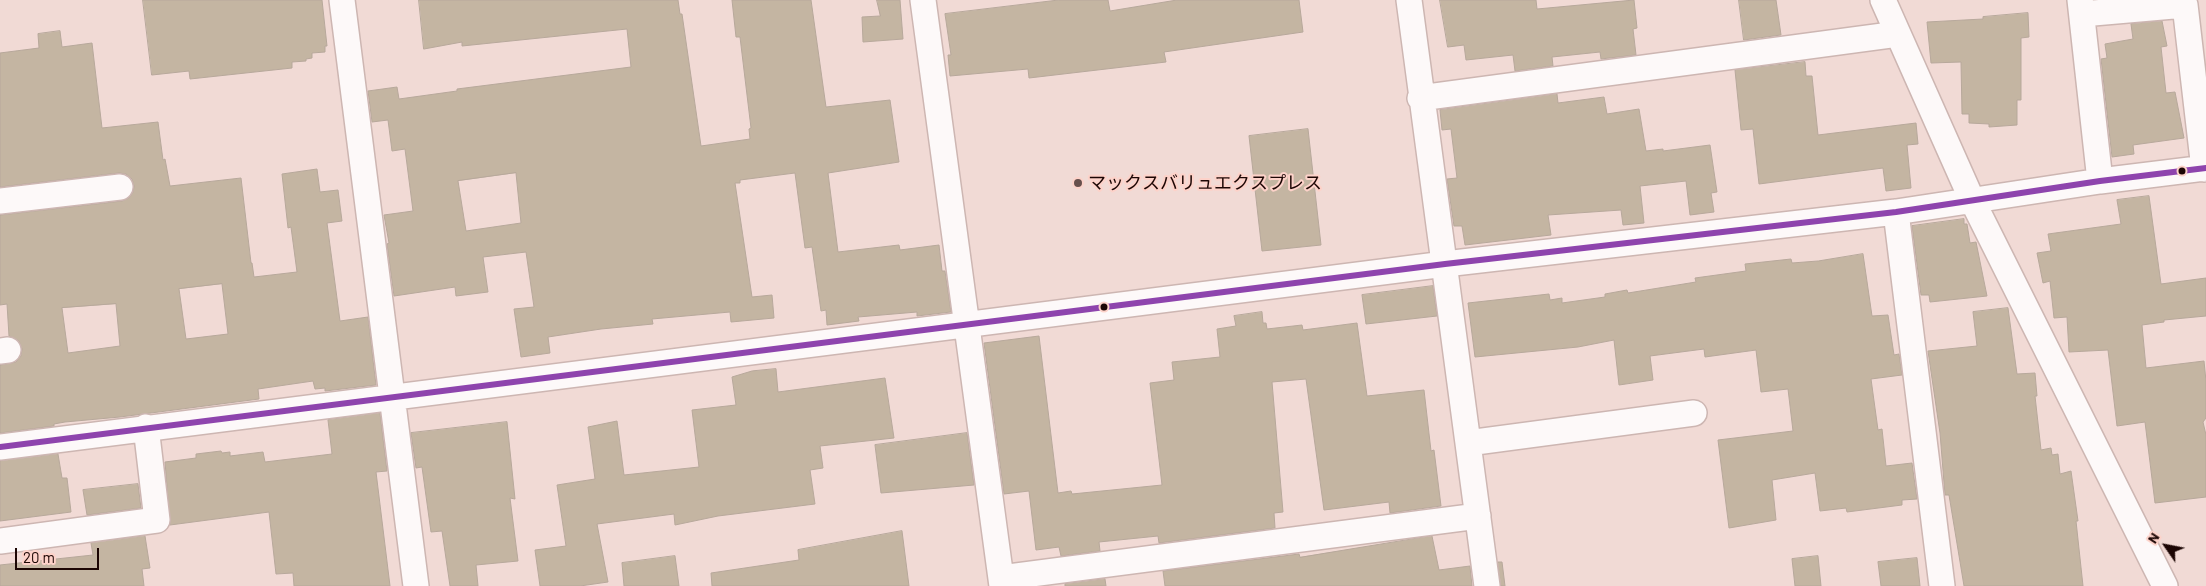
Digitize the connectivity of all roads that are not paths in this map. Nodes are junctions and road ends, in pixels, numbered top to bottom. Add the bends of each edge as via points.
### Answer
1 (342, 0) edge
2 (923, 0) edge
3 (1409, 0) edge
4 (1883, 0) edge
5 (2081, 7) edge
6 (1898, 34) junction
7 (1420, 98) junction
8 (2205, 168) edge
9 (2100, 182) junction
10 (120, 188) dead end
11 (1972, 200) junction
12 (0, 201) edge
13 (1896, 212) junction
14 (1446, 264) junction
15 (965, 324) junction
16 (392, 396) junction
17 (1694, 413) dead end
18 (146, 428) junction
19 (1468, 443) junction
20 (0, 448) edge
21 (1478, 516) junction
22 (0, 541) edge
23 (1001, 582) edge
24 (416, 586) edge
25 (1487, 586) edge
26 (1942, 586) edge
27 (2165, 586) edge

1 - 16 street
2 - 15 street
3 - 7 street
4 - 6 street
5 - 8 street via 2185,5
5 - 9 street
6 - 7 street
6 - 11 street
7 - 14 street
8 - 9 street
9 - 11 street
10 - 12 street
11 - 13 street
11 - 27 street
13 - 14 street
13 - 26 street
14 - 15 street
14 - 19 street
15 - 16 street
15 - 23 street
16 - 18 street
16 - 24 street
17 - 19 street
18 - 20 street
18 - 22 street via 157,520
19 - 21 street
21 - 23 street
21 - 25 street

